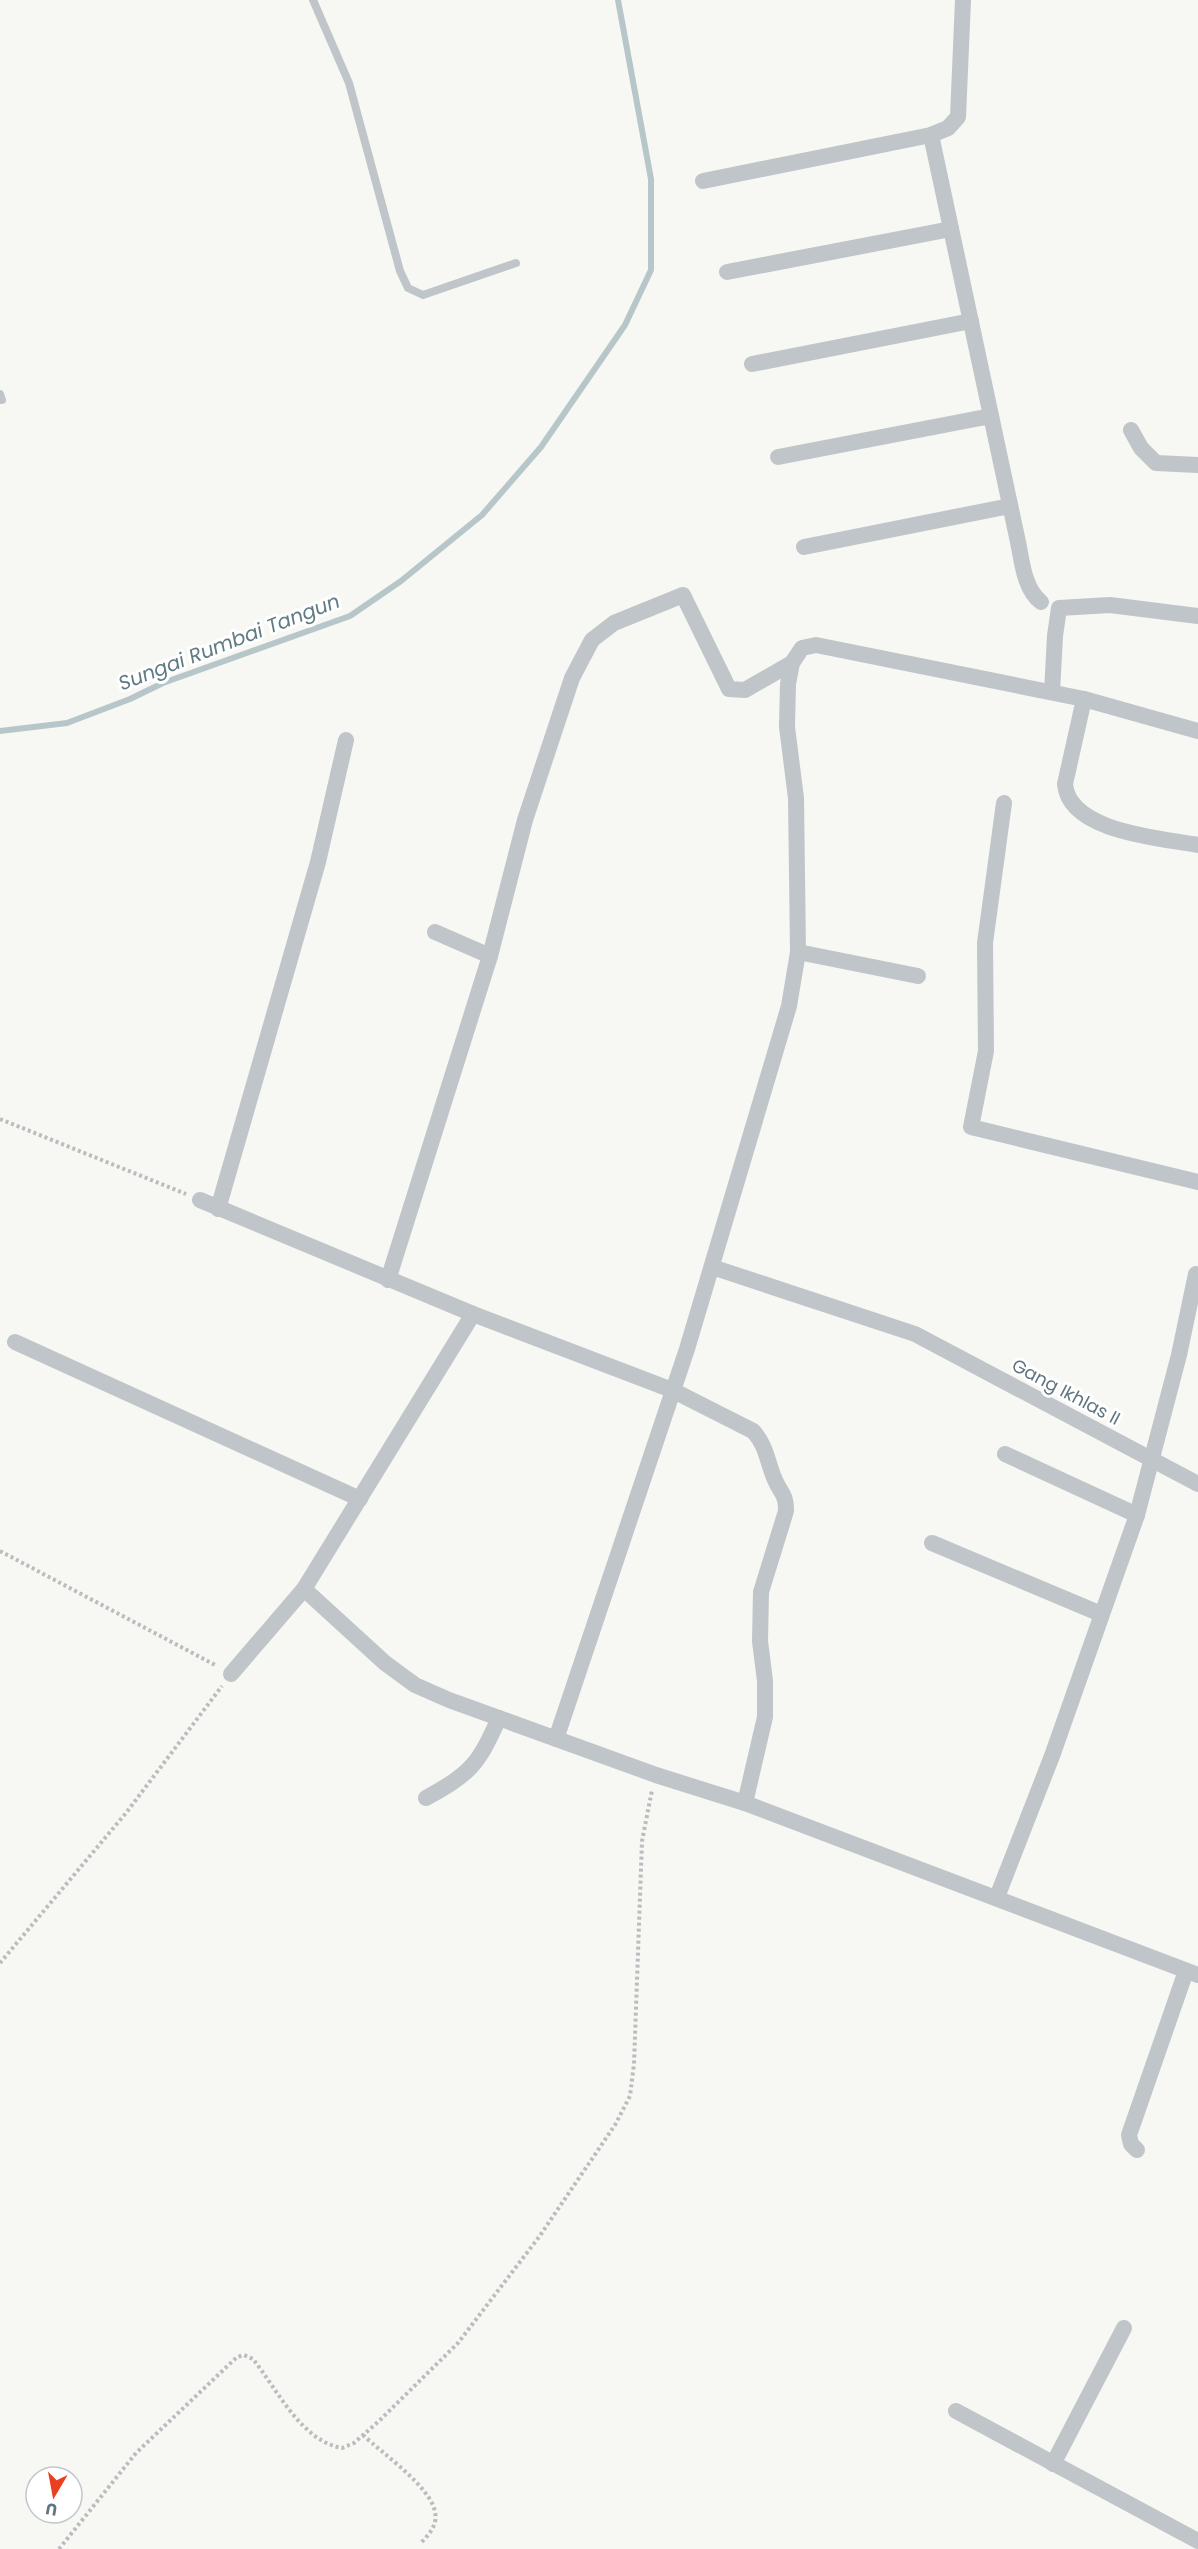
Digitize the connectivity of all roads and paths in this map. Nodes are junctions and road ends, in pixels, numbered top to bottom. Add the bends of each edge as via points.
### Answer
1 (314, 0) edge
2 (963, 0) edge
3 (931, 135) junction
4 (703, 181) dead end
5 (951, 229) junction
6 (516, 263) dead end
7 (727, 272) dead end
8 (971, 321) junction
9 (752, 364) dead end
10 (991, 416) junction
11 (1131, 430) dead end
12 (778, 457) dead end
13 (1198, 465) edge
14 (1010, 506) junction
15 (804, 547) dead end
16 (1041, 602) dead end
17 (1198, 616) edge
18 (792, 663) junction
19 (1052, 692) junction
20 (1084, 699) junction
21 (1198, 731) edge
22 (346, 740) dead end
23 (1004, 803) dead end
24 (1198, 845) edge
25 (435, 932) dead end
26 (798, 952) junction
27 (490, 956) junction
28 (918, 976) dead end
29 (0, 1119) edge
30 (1198, 1182) edge
31 (200, 1200) joint
32 (218, 1209) junction
33 (712, 1267) junction
34 (1196, 1274) dead end
35 (388, 1280) junction
36 (473, 1314) junction
37 (15, 1341) dead end
38 (672, 1390) junction
39 (1005, 1454) dead end
40 (1151, 1459) junction
41 (1198, 1484) edge
42 (360, 1499) junction
43 (1137, 1515) junction
44 (932, 1543) dead end
45 (0, 1551) edge
46 (304, 1589) junction
47 (1101, 1614) junction
48 (231, 1674) junction
49 (499, 1718) junction
50 (556, 1739) junction
51 (656, 1775) junction
52 (426, 1798) dead end
53 (745, 1803) junction
54 (997, 1897) junction
55 (0, 1963) edge
56 (1192, 1973) edge
57 (1137, 2150) dead end
58 (1124, 2328) dead end
59 (956, 2411) dead end
60 (363, 2435) junction
61 (1053, 2464) junction
62 (1198, 2541) edge
63 (420, 2544) dead end
64 (59, 2549) edge

1 - 6 lane via 349,83 408,288 423,295
2 - 3 street via 958,117 948,128
3 - 4 street
3 - 5 street
5 - 7 street
5 - 8 street
8 - 9 street
8 - 10 street
10 - 12 street
10 - 14 street
11 - 13 street via 1156,463
14 - 15 street
14 - 16 street via 1028,584
17 - 19 street via 1110,605 1059,608
18 - 19 street via 802,648 816,645
18 - 26 street via 787,727 796,798
18 - 27 street via 745,690 729,689 684,595 614,623 592,640 572,678 525,820
19 - 20 street
20 - 21 street
20 - 24 street via 1065,784 1066,794 1078,812 1110,827
22 - 32 street via 315,872
23 - 30 street via 985,943 986,1051 971,1127
25 - 27 street
26 - 28 street
26 - 33 street via 789,1006
27 - 35 street
29 - 31 path
31 - 32 street
32 - 35 street
33 - 38 street
33 - 40 street, Gang Ikhlas II via 915,1335
34 - 40 street
35 - 36 street
36 - 38 street
36 - 42 street
37 - 42 street
38 - 50 street
38 - 53 street via 753,1431 766,1449 786,1500 761,1592 765,1716
39 - 43 street
40 - 41 street, Gang Ikhlas II
40 - 43 street
42 - 46 street
43 - 47 street
44 - 47 street
45 - 48 path
46 - 48 street
46 - 49 street via 385,1663 415,1684
47 - 54 street
48 - 55 path via 126,1813
49 - 50 street
49 - 52 street via 484,1751 462,1778
50 - 51 street
51 - 53 street
51 - 60 path via 642,1841 630,2096 615,2125 539,2237 458,2343
53 - 54 street
54 - 56 street
56 - 57 street via 1129,2135
58 - 61 street
59 - 61 street
60 - 63 path via 429,2497 436,2512 435,2525
60 - 64 path via 342,2448 320,2441 301,2423 253,2359 237,2357 136,2452
61 - 62 street

